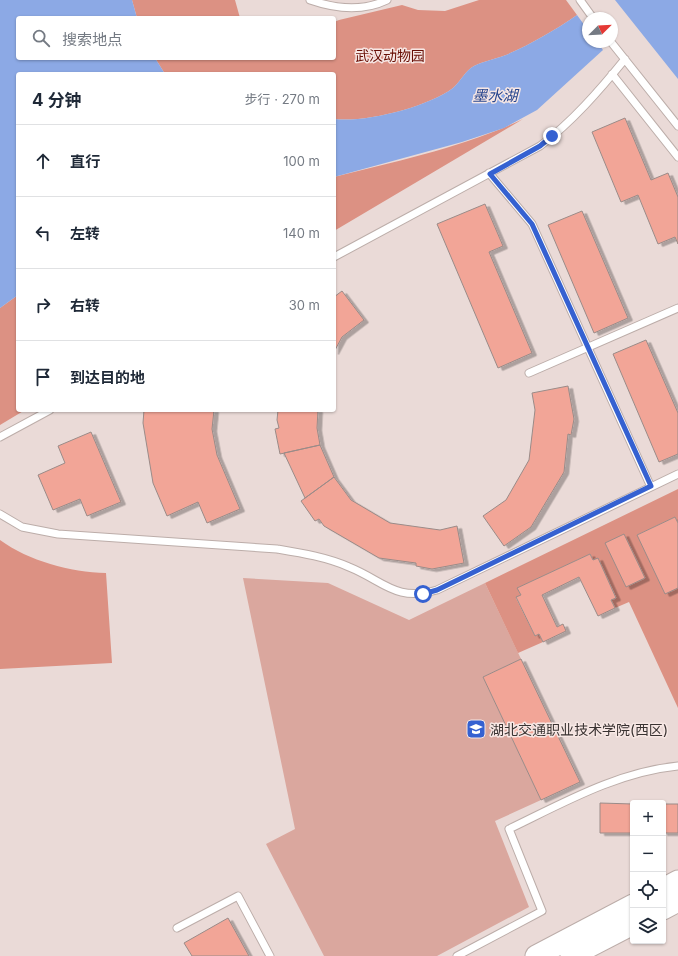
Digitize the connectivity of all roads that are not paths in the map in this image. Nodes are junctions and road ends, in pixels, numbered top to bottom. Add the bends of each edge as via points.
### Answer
1 (310, 0) edge
2 (387, 0) edge
3 (580, 0) edge
4 (589, 12) edge
5 (616, 48) edge
6 (624, 59) junction
7 (612, 74) junction
8 (678, 126) edge
9 (678, 157) edge
10 (490, 174) junction
11 (336, 256) edge
12 (678, 308) edge
13 (588, 347) junction
14 (529, 373) dead end
15 (46, 412) edge
16 (0, 437) edge
17 (678, 474) edge
18 (651, 486) junction
19 (0, 514) edge
20 (678, 766) edge
21 (678, 881) edge
22 (666, 887) edge
23 (678, 901) edge
24 (630, 906) edge
25 (665, 908) edge
26 (630, 926) edge
27 (177, 928) dead end
28 (270, 956) edge
29 (457, 956) edge
30 (536, 956) edge
31 (571, 956) edge

1 - 2 lane via 345,8 370,7
3 - 4 lane
5 - 6 lane
6 - 7 lane
6 - 8 lane
7 - 9 lane
7 - 10 lane via 582,108 540,146
10 - 11 lane
10 - 13 lane via 532,224
12 - 13 lane
13 - 14 lane
13 - 18 lane
15 - 16 lane
17 - 18 lane
18 - 19 lane via 437,590 410,595 384,586 349,567 309,554 277,549 58,534 22,527
20 - 29 lane via 604,783 509,829 542,911
21 - 22 main road
23 - 25 main road
24 - 30 main road
26 - 31 main road
27 - 28 lane via 238,896

